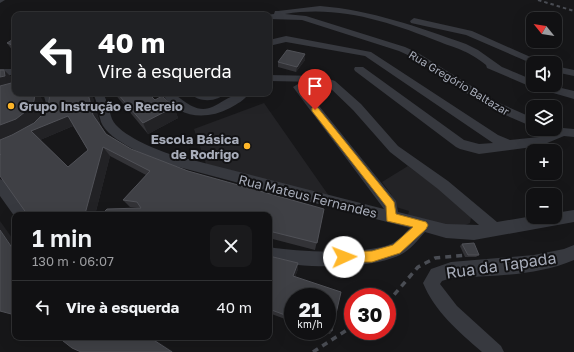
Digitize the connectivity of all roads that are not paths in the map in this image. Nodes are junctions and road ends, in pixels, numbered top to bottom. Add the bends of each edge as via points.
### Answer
1 (272, 15) edge
2 (272, 16) edge
3 (397, 21) junction
4 (272, 42) edge
5 (526, 57) edge
6 (444, 66) dead end
7 (359, 69) dead end
8 (562, 70) edge
9 (0, 72) edge
10 (12, 72) edge
11 (574, 73) edge
12 (272, 78) edge
13 (526, 81) edge
14 (298, 87) dead end
15 (562, 92) edge
16 (574, 95) edge
17 (49, 96) edge
18 (100, 96) edge
19 (170, 96) edge
20 (241, 96) edge
21 (526, 113) edge
22 (526, 120) edge
23 (41, 124) edge
24 (563, 132) edge
25 (509, 145) junction
26 (0, 185) edge
27 (20, 212) edge
28 (574, 216) edge
29 (391, 218) junction
30 (423, 225) junction
31 (495, 230) junction
32 (574, 252) edge
33 (272, 254) edge
34 (495, 352) edge

1 - 3 street via 291,8 313,6 344,8
2 - 22 street, Rua Gregório Baltazar via 303,18 402,49 421,58 493,105
3 - 5 street via 413,21 469,33
3 - 13 street via 445,41 457,51
4 - 25 street via 286,38 368,54 494,138
6 - 21 street
7 - 25 street via 460,144 479,149
8 - 11 street
9 - 10 street
12 - 31 street via 320,80 331,83 367,118 394,150 443,184
14 - 29 street via 391,205
15 - 16 street
17 - 23 street via 52,108
18 - 29 street, Rua Mateus Fernandes via 107,122 120,136 145,150 171,160
19 - 20 street via 184,109 198,113 218,109
24 - 25 street via 540,141
26 - 27 street
28 - 31 street, Rua Mateus Fernandes
29 - 30 street, Rua Mateus Fernandes
30 - 31 street, Rua Mateus Fernandes via 446,231
30 - 33 street via 396,249 372,256 317,258
32 - 34 street, Rua da Tapada via 542,261 451,270 437,275 431,283 436,293 458,318

